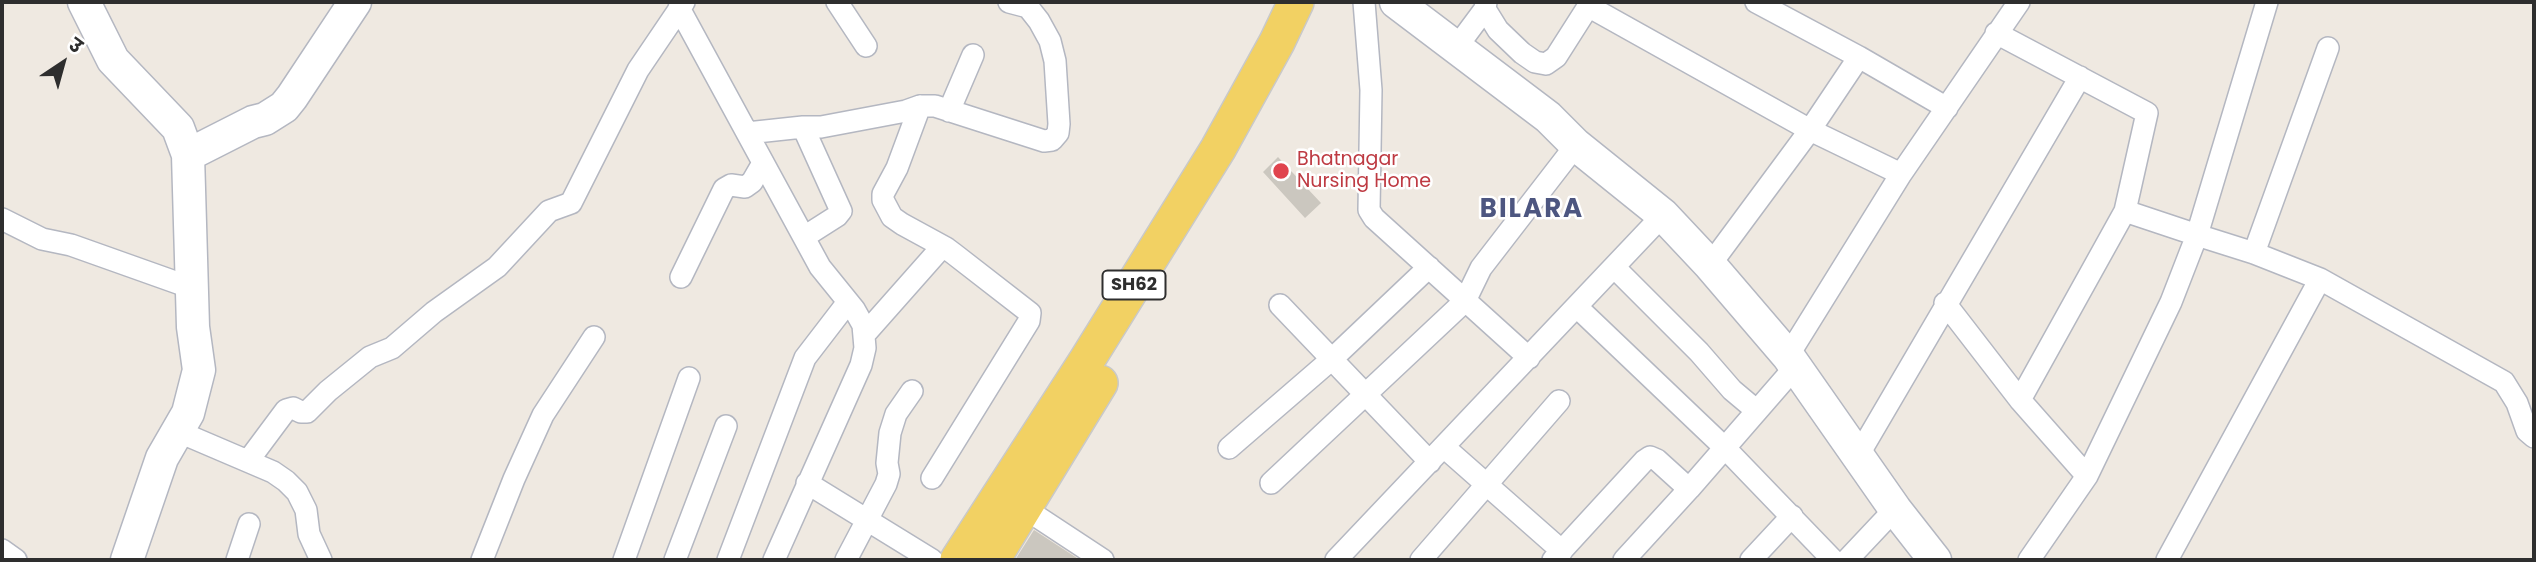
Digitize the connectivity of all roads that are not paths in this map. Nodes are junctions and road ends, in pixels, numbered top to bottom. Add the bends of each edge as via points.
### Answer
1 (84, 2) edge
2 (355, 2) edge
3 (837, 2) edge
4 (1009, 2) edge
5 (1296, 2) edge
6 (1322, 2) edge
7 (1364, 2) edge
8 (1395, 2) edge
9 (1756, 2) edge
10 (2019, 2) edge
11 (2267, 2) edge
12 (1589, 4) edge
13 (681, 5) edge
14 (1486, 5) edge
15 (1996, 33) junction
16 (866, 46) dead end
17 (1457, 48) junction
18 (2328, 48) dead end
19 (973, 55) dead end
20 (1859, 57) junction
21 (2080, 77) junction
22 (920, 106) junction
23 (1947, 108) junction
24 (949, 111) junction
25 (803, 127) junction
26 (1810, 130) junction
27 (747, 133) junction
28 (1576, 145) junction
29 (188, 155) junction
30 (763, 163) junction
31 (1901, 174) junction
32 (2125, 211) junction
33 (1663, 215) junction
34 (2, 219) edge
35 (2197, 235) junction
36 (804, 237) junction
37 (946, 248) junction
38 (2254, 253) junction
39 (1710, 265) junction
40 (1429, 267) junction
41 (1614, 267) junction
42 (681, 277) dead end
43 (2320, 279) junction
44 (192, 288) junction
45 (1465, 301) junction
46 (848, 302) junction
47 (1945, 303) junction
48 (1280, 305) dead end
49 (1577, 307) junction
50 (864, 335) junction
51 (594, 337) dead end
52 (1529, 358) junction
53 (1332, 359) junction
54 (1792, 361) junction
55 (688, 378) dead end
56 (912, 391) dead end
57 (1366, 394) junction
58 (2020, 400) junction
59 (1559, 401) dead end
60 (1757, 411) junction
61 (726, 426) dead end
62 (177, 431) junction
63 (2534, 437) edge
64 (1229, 448) dead end
65 (1725, 448) junction
66 (1437, 454) junction
67 (1859, 454) junction
68 (248, 461) junction
69 (2087, 476) junction
70 (932, 478) dead end
71 (807, 483) junction
72 (1271, 483) dead end
73 (1486, 485) junction
74 (1689, 489) junction
75 (1024, 509) junction
76 (1895, 509) junction
77 (1792, 516) junction
78 (867, 520) junction
79 (249, 524) dead end
80 (2, 550) edge
81 (1558, 555) edge
82 (16, 560) edge
83 (127, 560) edge
84 (237, 560) edge
85 (321, 560) edge
86 (482, 560) edge
87 (624, 560) edge
88 (675, 560) edge
89 (728, 560) edge
90 (774, 560) edge
91 (846, 560) edge
92 (932, 560) edge
93 (958, 560) edge
94 (992, 560) edge
95 (1103, 560) edge
96 (1336, 560) edge
97 (1421, 560) edge
98 (1624, 560) edge
99 (1751, 560) edge
100 (1833, 560) edge
101 (1847, 560) edge
102 (1935, 560) edge
103 (2029, 560) edge
104 (2166, 560) edge

1 - 29 street via 114,60 178,128
2 - 29 street via 284,107
3 - 16 street
4 - 24 street via 1028,7 1050,41 1058,134 1044,141
5 - 93 main road, SH62 via 1218,149
6 - 75 main road via 1278,89
7 - 40 street via 1371,90 1369,210
8 - 17 street
9 - 20 street
10 - 15 street
11 - 35 street
12 - 14 street via 1556,58 1546,64 1535,62 1498,30
12 - 26 street
13 - 27 street
13 - 68 street via 638,70 571,203 549,211 497,267 433,312 393,348 370,357 307,412 286,410
14 - 17 street
15 - 21 street
15 - 23 street
17 - 28 street via 1548,117
18 - 38 street
19 - 24 street
20 - 23 street
20 - 26 street
21 - 32 street via 2147,113
21 - 47 street
22 - 24 street
22 - 25 street
22 - 37 street via 883,200 902,224
23 - 31 street
25 - 27 street
25 - 36 street via 841,211
26 - 31 street
26 - 39 street
27 - 30 street
28 - 33 street
28 - 45 street via 1482,268
29 - 44 street
30 - 36 street
30 - 42 street via 746,187 724,189
31 - 54 street
32 - 35 street
32 - 58 street
33 - 39 street
33 - 41 street
34 - 44 street via 42,239
35 - 38 street
35 - 69 street via 2171,302
36 - 46 street via 820,267
37 - 50 street via 936,252
37 - 70 street via 1030,313
38 - 43 street
39 - 54 street
40 - 45 street
40 - 53 street
41 - 49 street
41 - 60 street
43 - 63 street via 2504,382
43 - 104 street
44 - 62 street via 199,370 188,413
45 - 52 street
45 - 57 street
46 - 50 street
46 - 89 street via 804,358
47 - 58 street
47 - 67 street
48 - 53 street
49 - 52 street
49 - 65 street
50 - 71 street via 861,365
51 - 86 street via 543,415
52 - 66 street
53 - 57 street
53 - 64 street
54 - 60 street
54 - 67 street
55 - 87 street
56 - 78 street via 896,414 890,433 889,474
57 - 66 street
57 - 72 street
58 - 69 street
59 - 73 street
60 - 65 street
61 - 88 street
62 - 68 street
62 - 83 street via 162,458
65 - 74 street
65 - 77 street
66 - 73 street
66 - 96 street
67 - 76 street
68 - 85 street via 273,472 297,492
69 - 103 street
71 - 78 street
71 - 90 street
73 - 81 street
73 - 97 street
74 - 81 street via 1650,457
74 - 98 street
75 - 94 main road
75 - 95 street
76 - 101 street
76 - 102 street
77 - 99 street
77 - 100 street
78 - 91 street
78 - 92 street
79 - 84 street
80 - 82 street

